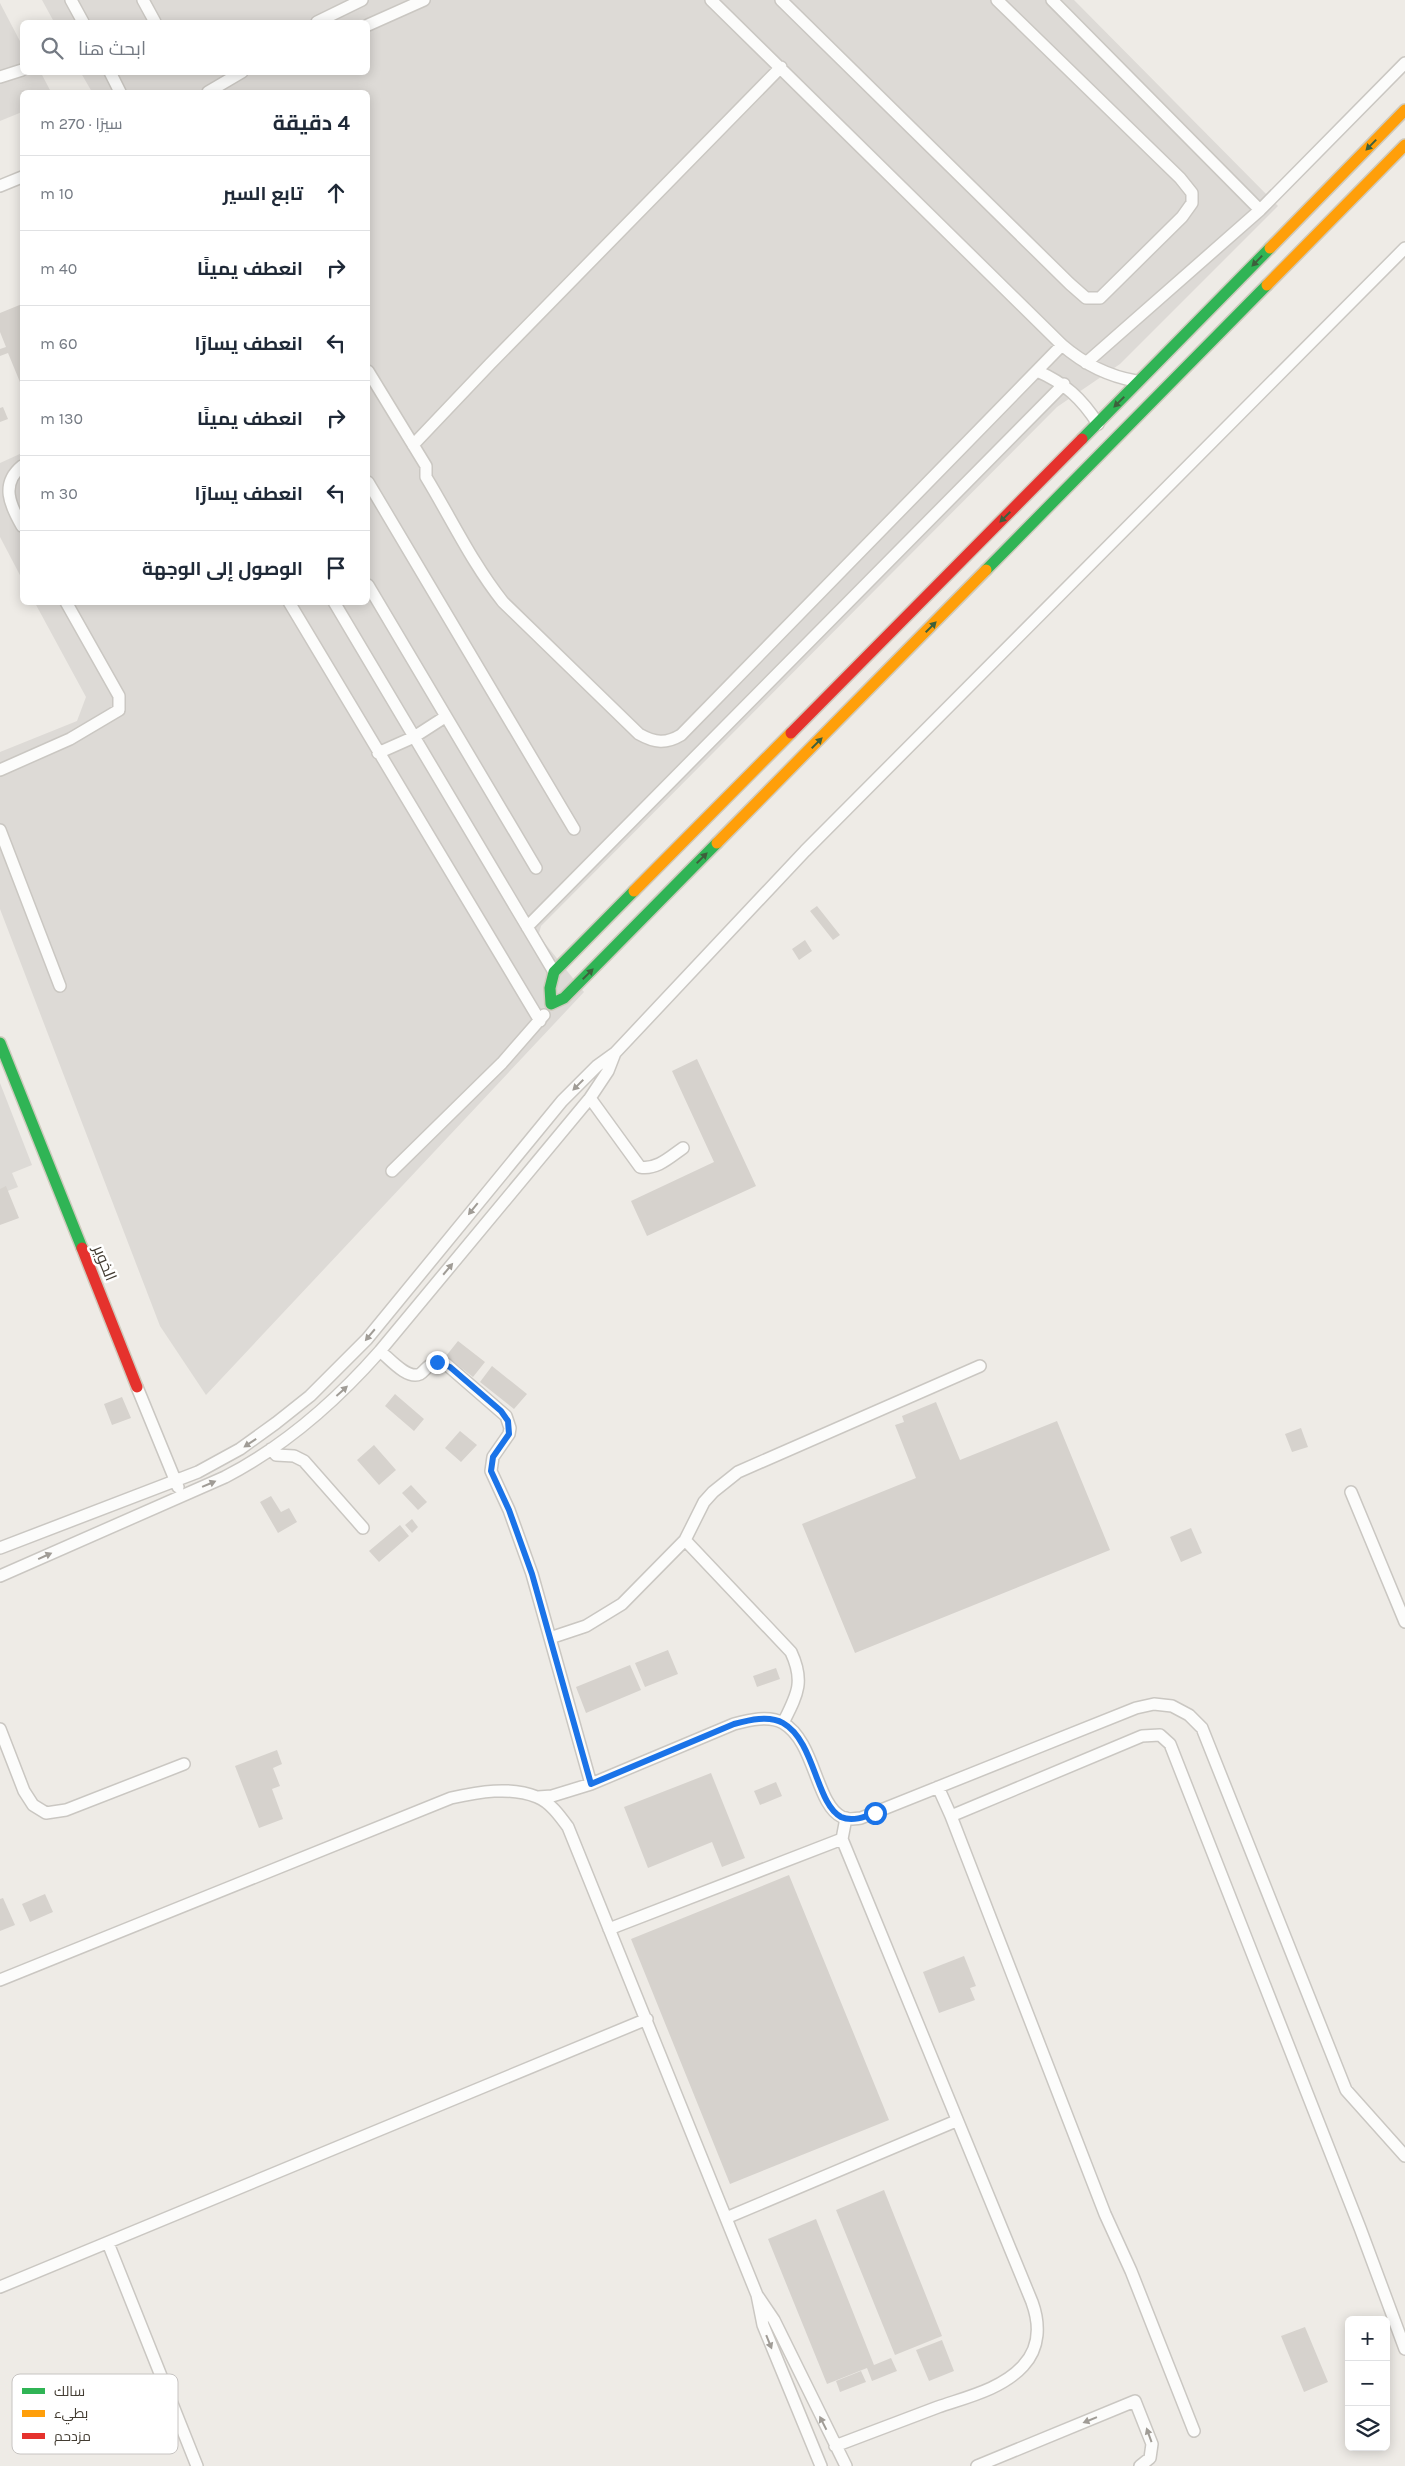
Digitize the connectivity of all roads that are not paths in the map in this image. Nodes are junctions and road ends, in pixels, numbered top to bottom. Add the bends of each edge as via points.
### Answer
1 (71, 0) edge
2 (143, 0) edge
3 (362, 0) edge
4 (424, 0) edge
5 (711, 0) edge
6 (781, 0) edge
7 (997, 0) edge
8 (1052, 0) edge
9 (82, 20) edge
10 (154, 20) edge
11 (322, 20) edge
12 (370, 24) edge
13 (1405, 63) edge
14 (781, 67) junction
15 (20, 71) edge
16 (112, 75) edge
17 (237, 75) edge
18 (0, 77) edge
19 (119, 90) edge
20 (211, 90) edge
21 (1405, 110) edge
22 (1405, 145) edge
23 (20, 178) edge
24 (0, 186) edge
25 (1260, 210) junction
26 (1405, 248) edge
27 (1062, 345) junction
28 (1086, 363) junction
29 (1038, 371) junction
30 (370, 374) edge
31 (1139, 381) junction
32 (1064, 384) junction
33 (1098, 424) junction
34 (413, 445) junction
35 (20, 468) edge
36 (370, 485) edge
37 (20, 522) edge
38 (370, 588) edge
39 (68, 605) edge
40 (291, 605) edge
41 (336, 605) edge
42 (446, 717) junction
43 (414, 736) junction
44 (378, 753) junction
45 (0, 770) edge
46 (574, 829) dead end
47 (0, 830) edge
48 (536, 868) dead end
49 (527, 927) junction
50 (554, 972) junction
51 (60, 986) dead end
52 (551, 1004) junction
53 (540, 1021) junction
54 (0, 1043) edge
55 (615, 1053) junction
56 (590, 1098) junction
57 (683, 1148) dead end
58 (392, 1171) dead end
59 (380, 1351) junction
60 (980, 1366) dead end
61 (137, 1387) joint
62 (271, 1449) junction
63 (176, 1481) junction
64 (1351, 1492) dead end
65 (182, 1495) junction
66 (363, 1528) dead end
67 (685, 1540) junction
68 (0, 1548) edge
69 (0, 1576) edge
70 (1405, 1622) edge
71 (550, 1638) junction
72 (783, 1723) junction
73 (0, 1729) edge
74 (184, 1764) dead end
75 (591, 1784) junction
76 (938, 1787) junction
77 (538, 1797) junction
78 (951, 1816) junction
79 (846, 1818) junction
80 (842, 1839) junction
81 (609, 1928) junction
82 (0, 1980) edge
83 (647, 2019) junction
84 (956, 2121) junction
85 (1405, 2156) edge
86 (726, 2218) junction
87 (108, 2243) junction
88 (0, 2287) edge
89 (757, 2295) junction
90 (1401, 2326) edge
91 (1405, 2349) edge
92 (160, 2374) edge
93 (178, 2418) edge
94 (1194, 2431) dead end
95 (835, 2446) junction
96 (197, 2466) edge
97 (821, 2466) edge
98 (846, 2466) edge
99 (977, 2466) edge
100 (1140, 2466) edge

1 - 9 lane
2 - 10 lane
3 - 11 lane
4 - 12 lane
5 - 14 lane
6 - 7 lane via 1070,284 1086,298 1100,298 1182,217 1192,203 1192,193
8 - 25 lane
13 - 25 lane
14 - 27 lane
14 - 34 lane
15 - 18 lane
16 - 19 lane
17 - 20 lane
21 -> 31 street
52 -> 22 street via 571,991
23 - 24 lane
25 - 28 lane
26 - 55 lane via 805,851
27 - 28 lane
27 - 29 lane
28 - 31 lane via 1120,378
29 - 32 lane
29 - 34 lane via 681,734 661,743 639,734 503,602 474,563 426,477 426,466
30 - 34 lane
31 -> 33 street
32 - 33 lane
32 - 49 lane
33 -> 50 street
35 - 37 lane via 8,484 8,498
36 - 46 lane
38 - 42 lane
39 - 45 lane via 118,696 118,710 70,739
40 - 44 lane
41 - 43 lane
42 - 43 lane
42 - 48 lane
43 - 44 lane
43 - 49 lane
44 - 53 lane
47 - 51 lane
49 - 50 lane
50 - 52 street
52 - 53 lane
53 - 58 lane
54 - 61 street, الخوير
55 - 56 lane
55 -> 63 lane via 562,1101 367,1339 337,1370 260,1436 219,1462
56 - 57 lane via 640,1167 657,1165
59 -> 56 lane
62 -> 59 lane via 330,1403
59 - 71 lane via 413,1375 432,1364 446,1364 506,1416 509,1434 493,1457 491,1471 521,1541
60 - 67 lane via 738,1472 724,1481 704,1502
61 - 63 lane, الخوير
65 -> 62 lane via 240,1469
62 - 66 lane via 276,1455 294,1456 304,1461
63 - 65 lane, الخوير
63 - 68 lane
64 - 70 lane
69 -> 65 lane
67 - 71 lane via 622,1604 586,1626
67 - 72 lane via 791,1652 798,1671 798,1694
71 - 75 lane
72 - 75 lane via 759,1719 734,1724
72 - 79 lane via 806,1749 831,1808
73 - 74 lane via 24,1791 33,1804 46,1813 66,1810
75 - 77 lane
76 - 78 lane
76 - 79 lane via 868,1816
76 - 85 lane via 1136,1708 1154,1704 1172,1706 1189,1714 1202,1728 1210,1744 1236,1818 1346,2090
77 - 81 lane via 558,1813 568,1827
77 - 82 lane via 489,1791 451,1798
78 - 90 lane via 1142,1736 1160,1736 1170,1744
78 - 94 lane via 1105,2214
79 - 80 lane
80 - 81 lane
80 - 84 lane
81 - 83 lane
83 - 86 lane
83 - 87 lane
84 - 86 lane
84 - 95 lane via 1036,2315 1038,2327 1033,2351 1025,2365 1012,2376 985,2390
86 - 89 lane
87 - 88 lane
87 - 92 lane
95 -> 89 lane via 774,2320
89 -> 97 lane via 766,2335
90 - 91 lane
93 - 96 lane
95 - 98 lane
100 -> 99 lane via 1150,2458 1152,2444 1135,2401

